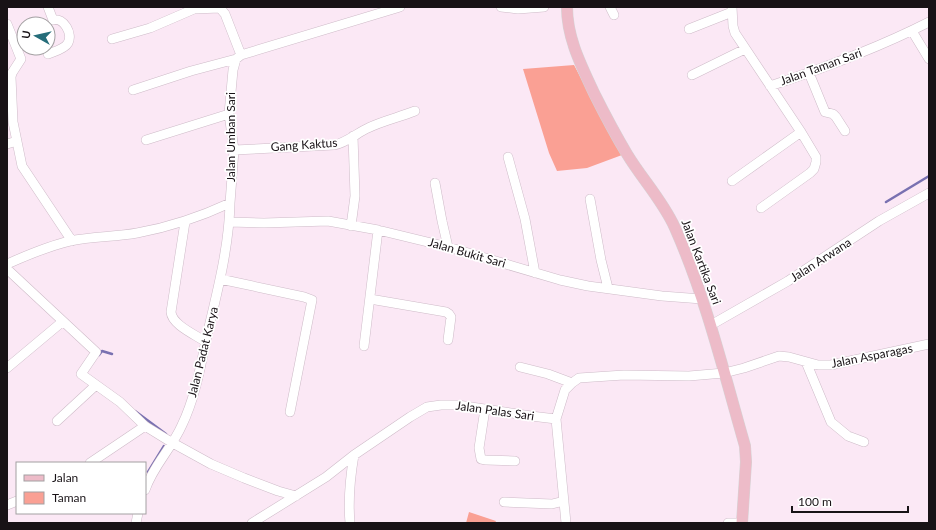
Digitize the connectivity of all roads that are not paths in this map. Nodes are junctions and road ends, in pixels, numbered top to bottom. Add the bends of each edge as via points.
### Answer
1 (400, 7) edge
2 (501, 7) edge
3 (544, 7) edge
4 (567, 7) edge
5 (225, 9) edge
6 (732, 10) edge
7 (56, 19) edge
8 (929, 22) edge
9 (7, 24) edge
10 (689, 29) dead end
11 (912, 31) junction
12 (112, 39) dead end
13 (745, 49) junction
14 (56, 50) edge
15 (239, 57) junction
16 (929, 59) edge
17 (809, 73) junction
18 (692, 76) dead end
19 (770, 86) junction
20 (133, 90) dead end
21 (416, 111) dead end
22 (229, 114) junction
23 (845, 131) dead end
24 (801, 132) junction
25 (353, 136) junction
26 (146, 140) dead end
27 (17, 141) junction
28 (7, 144) edge
29 (234, 150) junction
30 (508, 157) dead end
31 (732, 181) dead end
32 (436, 183) dead end
33 (929, 193) edge
34 (590, 199) dead end
35 (230, 203) junction
36 (761, 208) dead end
37 (185, 222) junction
38 (229, 222) junction
39 (351, 226) junction
40 (378, 230) junction
41 (72, 241) junction
42 (448, 247) junction
43 (7, 264) edge
44 (7, 269) edge
45 (535, 273) junction
46 (220, 279) junction
47 (608, 288) junction
48 (370, 299) junction
49 (702, 299) junction
50 (62, 322) junction
51 (711, 325) junction
52 (448, 340) dead end
53 (206, 342) junction
54 (929, 344) edge
55 (364, 346) dead end
56 (806, 362) junction
57 (520, 367) dead end
58 (7, 368) edge
59 (724, 373) junction
60 (572, 382) junction
61 (96, 385) junction
62 (485, 410) junction
63 (290, 412) dead end
64 (556, 419) junction
65 (57, 421) dead end
66 (145, 426) junction
67 (171, 442) junction
68 (864, 442) dead end
69 (354, 455) junction
70 (515, 461) dead end
71 (91, 462) edge
72 (146, 487) edge
73 (296, 496) junction
74 (564, 501) junction
75 (504, 502) dead end
76 (252, 523) edge
77 (350, 523) edge
78 (566, 523) edge
79 (728, 523) edge
80 (736, 523) edge
81 (742, 523) edge

1 - 15 street
2 - 3 street
4 - 49 main road, Jalan Kartika Sari via 577,57 627,154 674,226
5 - 12 street via 194,9 150,28
5 - 15 street
6 - 10 street
6 - 13 street, Jalan Taman Sari via 733,26
7 - 14 street via 66,25 69,37 68,44
8 - 11 street, Jalan Taman Sari
9 - 27 street via 21,59 11,77 13,122
11 - 16 street
11 - 17 street, Jalan Taman Sari
13 - 18 street
13 - 19 street, Jalan Taman Sari
15 - 20 street
15 - 22 street, Jalan Umban Sari via 233,70
17 - 19 street, Jalan Taman Sari
17 - 23 street via 825,112 836,116
19 - 24 street
21 - 25 street, Gang Kaktus via 369,127
22 - 26 street
22 - 29 street, Jalan Umban Sari
24 - 31 street
24 - 36 street via 816,157 814,169
25 - 29 street, Gang Kaktus via 334,146
25 - 39 street via 355,196
27 - 28 street
27 - 41 street via 22,166
29 - 35 street, Jalan Umban Sari
30 - 45 street via 525,219
32 - 42 street
33 - 51 street, Jalan Arwana via 788,281
34 - 47 street
35 - 37 street
35 - 38 street, Jalan Padat Karya
37 - 41 street via 137,234
37 - 53 street via 171,316 176,323
38 - 39 street, Jalan Bukit Sari via 328,222
38 - 46 street, Jalan Padat Karya
39 - 40 street, Jalan Bukit Sari
40 - 42 street, Jalan Bukit Sari
40 - 48 street
41 - 43 street via 54,245
42 - 45 street, Jalan Bukit Sari
44 - 50 street
45 - 47 street, Jalan Bukit Sari via 588,286
46 - 53 street, Jalan Padat Karya
46 - 63 street via 312,300
47 - 49 street, Jalan Bukit Sari
48 - 52 street via 446,312 451,317
48 - 55 street
49 - 51 main road, Jalan Kartika Sari
50 - 58 street
50 - 61 street via 96,352 81,374
51 - 59 main road, Jalan Kartika Sari
53 - 67 street, Jalan Padat Karya via 194,395 182,425
54 - 56 street, Jalan Asparagas via 831,365
56 - 59 street, Jalan Asparagas via 779,356
56 - 68 street via 831,422 848,436
57 - 60 street
59 - 60 street via 689,376 609,376 579,378
59 - 81 main road, Jalan Kartika Sari via 745,446
60 - 64 street via 565,390
61 - 65 street
61 - 66 street via 120,402
62 - 64 street, Jalan Palas Sari
62 - 69 street, Jalan Palas Sari via 458,405 427,407
62 - 70 street via 479,448 481,459
64 - 74 street
66 - 67 street
66 - 71 street
67 - 72 street, Jalan Padat Karya
67 - 73 street via 211,464
69 - 73 street, Jalan Palas Sari
69 - 77 street via 348,502
73 - 76 street, Jalan Palas Sari
74 - 75 street via 552,504
74 - 78 street
79 - 80 street

